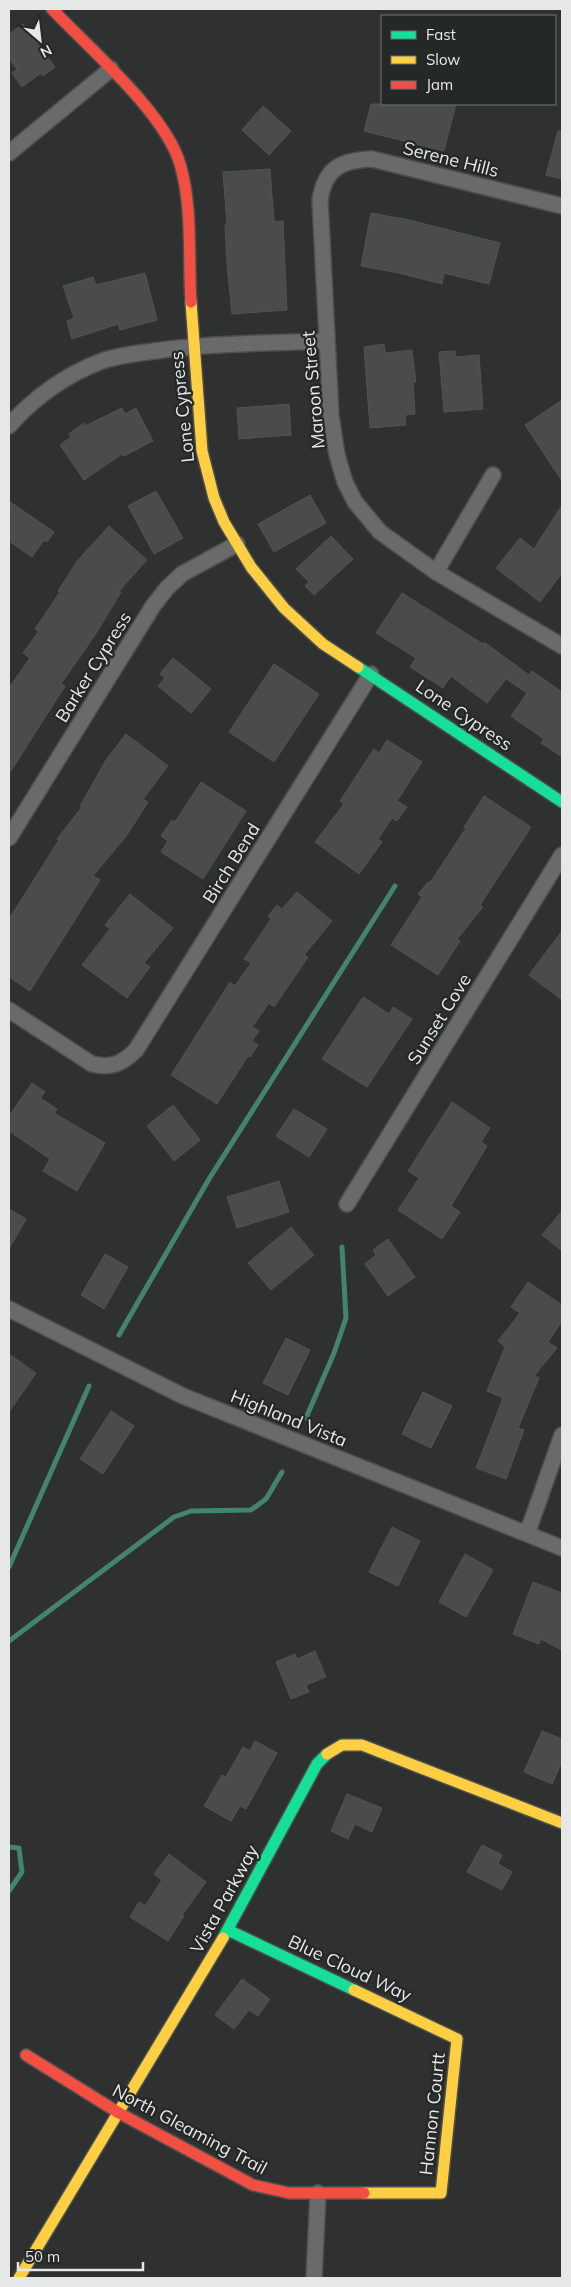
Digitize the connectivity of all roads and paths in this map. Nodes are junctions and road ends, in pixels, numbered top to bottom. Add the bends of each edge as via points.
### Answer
1 (52, 9) edge
2 (111, 69) junction
3 (9, 153) edge
4 (332, 170) joint
5 (562, 206) edge
6 (326, 341) junction
7 (193, 346) junction
8 (9, 426) edge
9 (493, 475) dead end
10 (237, 544) junction
11 (436, 572) junction
12 (562, 646) edge
13 (371, 674) junction
14 (562, 802) edge
15 (9, 838) edge
16 (562, 854) edge
17 (9, 1010) edge
18 (347, 1204) dead end
19 (9, 1309) edge
20 (562, 1435) edge
21 (527, 1534) junction
22 (562, 1548) edge
23 (562, 1823) edge
24 (228, 1930) junction
25 (457, 2038) joint
26 (26, 2055) dead end
27 (119, 2113) junction
28 (318, 2193) junction
29 (441, 2193) joint
30 (19, 2278) edge
31 (314, 2278) edge

1 - 2 street, Lone Cypress
2 - 3 street
2 - 7 street, Lone Cypress via 158,122 175,150 183,173
4 - 5 street, Serene Hills via 351,162 372,159
4 - 6 street, Maroon Street via 325,179 320,200
6 - 7 street
6 - 11 street, Maroon Street via 331,416 345,482 355,502 380,532
7 - 8 street via 127,354 102,361 36,399
7 - 10 street, Lone Cypress via 198,420 206,473
9 - 11 street
10 - 13 street, Lone Cypress via 257,576 298,622 323,644
10 - 15 street, Barker Cypress via 182,574 162,594
11 - 12 street, Maroon Street
13 - 14 street, Lone Cypress
13 - 17 street, Birch Bend via 136,1050 127,1059 104,1067 92,1064
16 - 18 street, Sunset Cove
19 - 21 street, Highland Vista via 183,1396
20 - 21 street
21 - 22 street, Highland Vista
23 - 24 street, Vista Parkway via 362,1745 337,1745 317,1764
24 - 25 street, Blue Cloud Way
24 - 27 street, Vista Parkway
25 - 29 street, Hannon Courtt
26 - 27 street, North Gleaming Trail
27 - 28 street, North Gleaming Trail via 253,2185 289,2193
27 - 30 street, Vista Parkway
28 - 29 street, North Gleaming Trail
28 - 31 street

